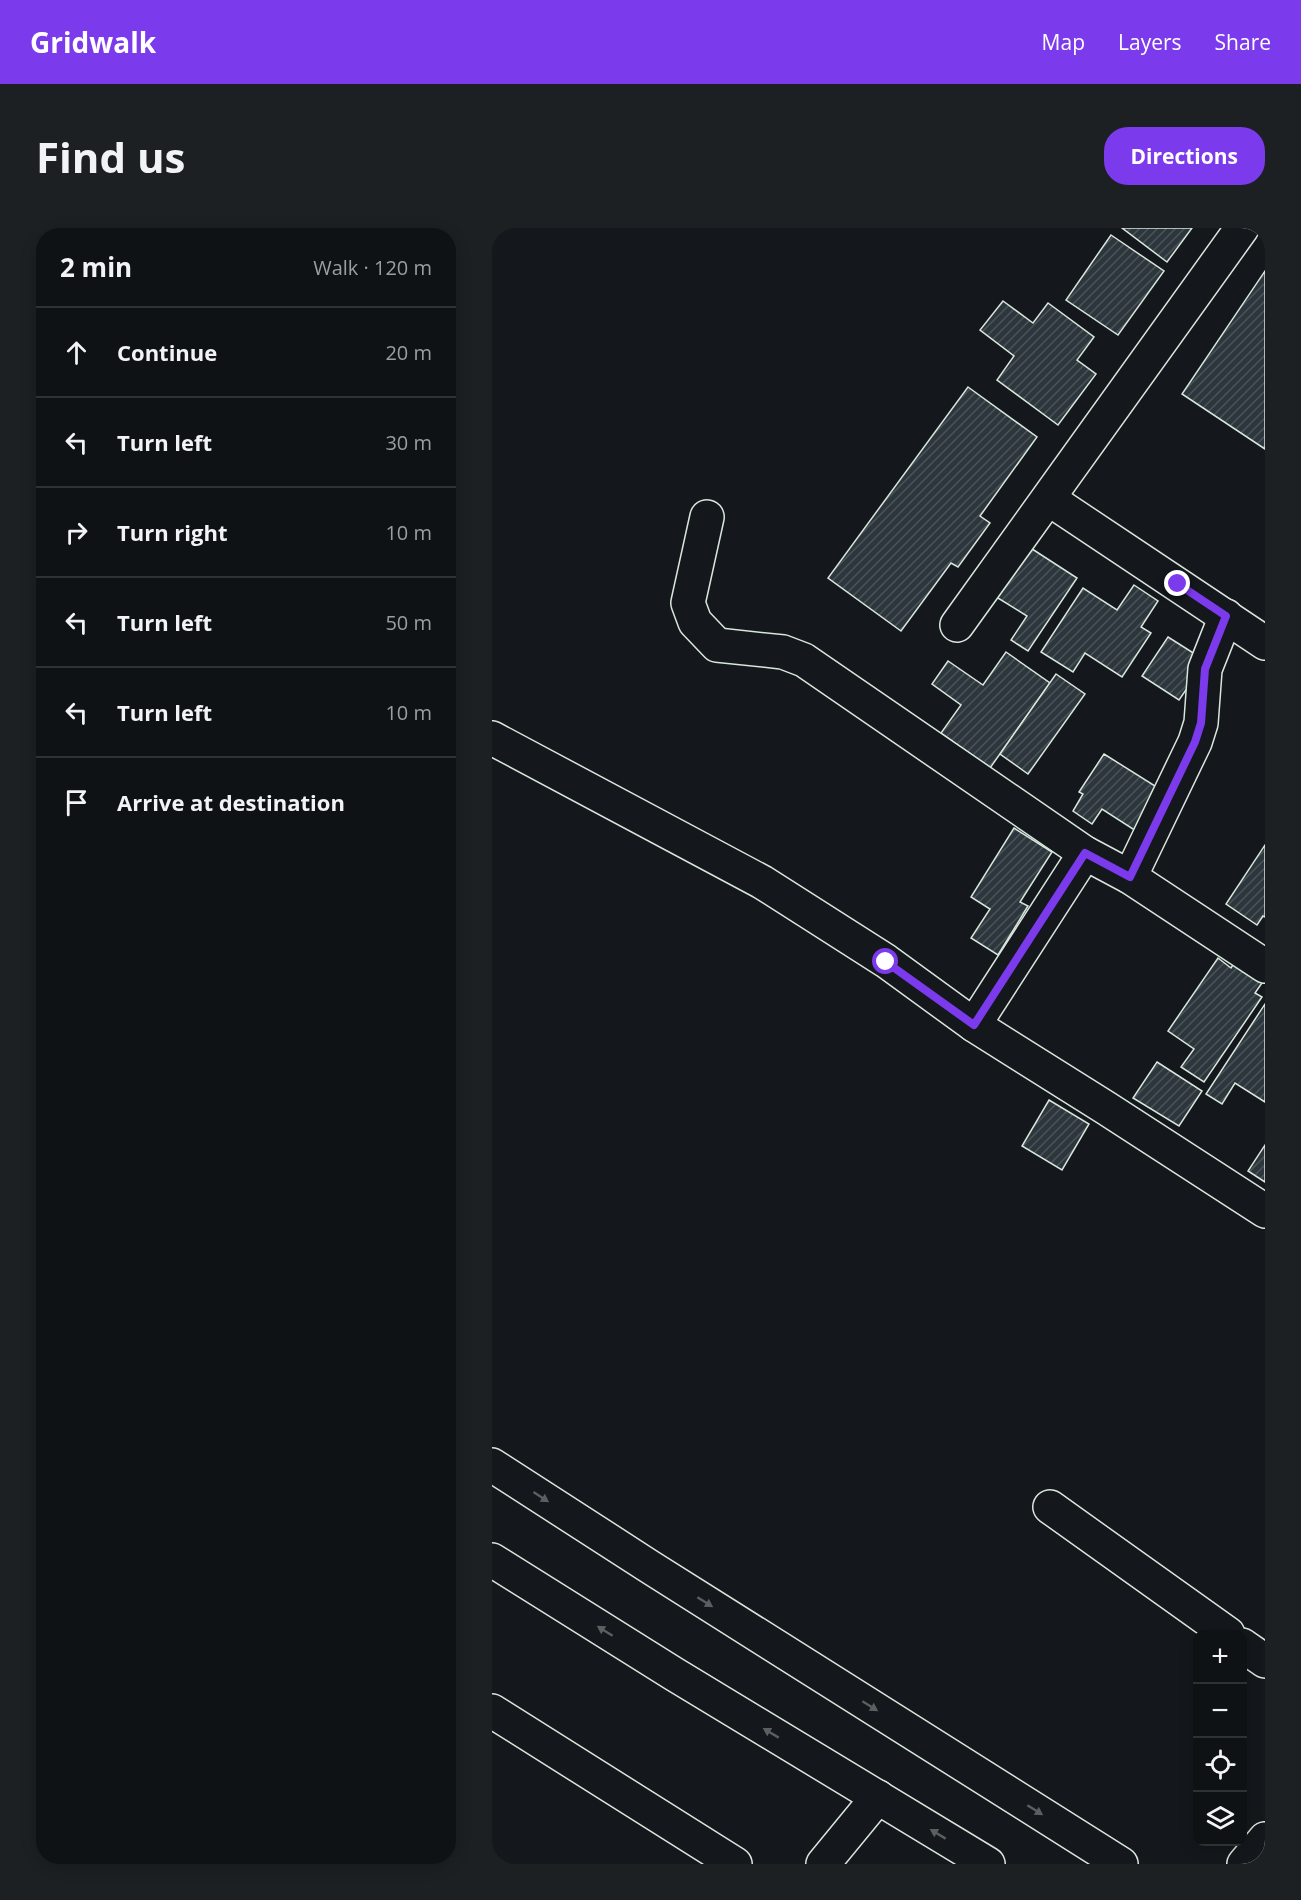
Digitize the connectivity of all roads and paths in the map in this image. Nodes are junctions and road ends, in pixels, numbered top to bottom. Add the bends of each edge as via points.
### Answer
1 (1242, 228) edge
2 (1050, 499) junction
3 (707, 517) dead end
4 (1226, 616) junction
5 (957, 625) dead end
6 (1265, 643) edge
7 (492, 738) edge
8 (1085, 853) junction
9 (1130, 877) junction
10 (1265, 966) edge
11 (974, 1025) junction
12 (1265, 1211) edge
13 (492, 1465) edge
14 (1050, 1507) dead end
15 (492, 1560) edge
16 (1221, 1630) edge
17 (1247, 1648) edge
18 (1265, 1661) edge
19 (492, 1711) edge
20 (878, 1797) junction
21 (1265, 1839) edge
22 (735, 1864) edge
23 (824, 1864) edge
24 (988, 1864) edge
25 (1121, 1864) edge
26 (1244, 1864) edge

1 - 2 street
2 - 4 street
2 - 5 street
3 - 8 street via 688,603 695,622 717,645 783,652 804,660
4 - 6 street
4 - 9 street via 1205,669 1201,723 1195,742
7 - 11 street via 762,882 886,962
8 - 9 street
8 - 11 street
9 - 10 street
11 - 12 street
13 -> 25 street
14 - 16 street
20 -> 15 street
17 - 18 street
19 - 22 street
20 - 23 street
24 -> 20 street
21 - 26 street

